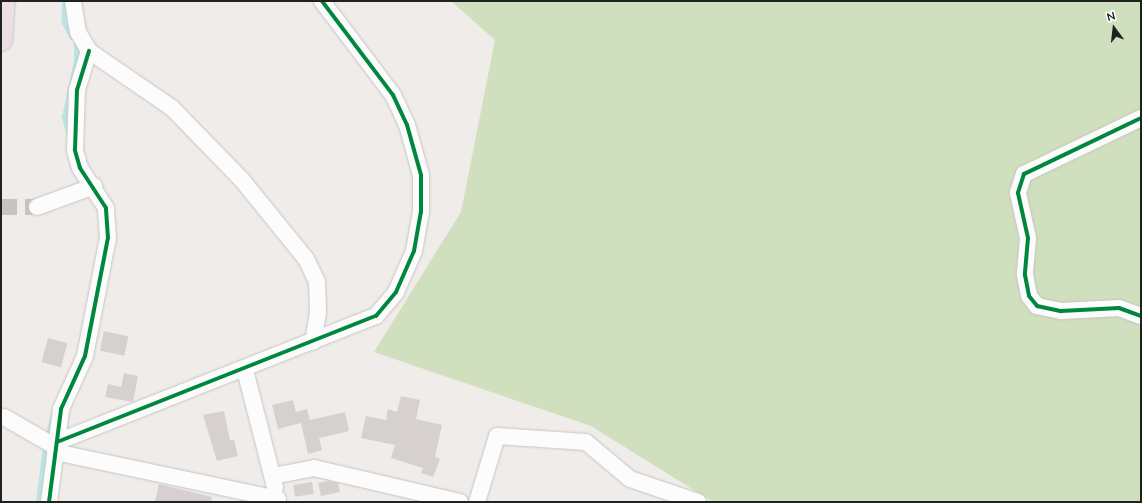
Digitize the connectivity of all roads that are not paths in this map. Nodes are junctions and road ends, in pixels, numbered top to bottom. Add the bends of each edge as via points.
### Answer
1 (4, 1) edge
2 (73, 1) edge
3 (322, 1) edge
4 (1, 40) edge
5 (89, 51) junction
6 (1141, 118) edge
7 (94, 186) junction
8 (37, 207) tunnel mouth
9 (1141, 316) edge
10 (313, 342) junction
11 (245, 370) junction
12 (4, 417) dead end
13 (56, 447) junction
14 (273, 476) junction
15 (278, 501) edge
16 (49, 502) edge
17 (460, 502) edge
18 (477, 502) edge
19 (698, 502) edge

1 - 4 highway
2 - 5 street via 78,32
3 - 10 street via 393,94 407,125 421,175 421,212 414,251 396,292 376,316
5 - 7 street via 77,90 75,150 80,168
5 - 10 street via 172,108 242,180 306,259 317,282 318,312
6 - 9 street via 1024,174 1018,193 1028,238 1025,275 1029,296 1037,306 1061,311 1119,308
7 - 8 street
7 - 13 street via 106,208 108,238 85,356 62,409
10 - 11 street
11 - 13 street
11 - 14 street
12 - 13 street
13 - 15 street
13 - 16 street
14 - 15 street
14 - 17 street via 314,468
18 - 19 street via 497,436 586,442 630,479

